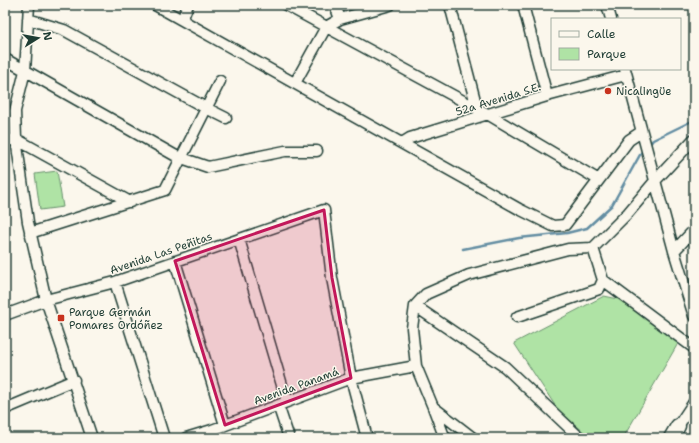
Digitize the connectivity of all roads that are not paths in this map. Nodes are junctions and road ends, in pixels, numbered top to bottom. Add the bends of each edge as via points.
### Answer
1 (29, 5) edge
2 (155, 5) edge
3 (188, 5) edge
4 (286, 5) edge
5 (335, 5) edge
6 (390, 5) edge
7 (450, 5) edge
8 (523, 5) edge
9 (607, 5) edge
10 (374, 7) edge
11 (611, 18) edge
12 (28, 19) junction
13 (340, 19) junction
14 (182, 20) junction
15 (326, 27) junction
16 (5, 58) edge
17 (25, 71) junction
18 (626, 72) edge
19 (220, 81) dead end
20 (295, 83) junction
21 (547, 96) junction
22 (206, 108) junction
23 (477, 108) junction
24 (489, 115) junction
25 (226, 118) dead end
26 (641, 132) junction
27 (16, 139) junction
28 (694, 139) edge
29 (5, 141) edge
30 (402, 143) junction
31 (317, 151) dead end
32 (181, 158) junction
33 (599, 180) junction
34 (655, 181) junction
35 (130, 202) junction
36 (694, 230) edge
37 (30, 233) junction
38 (239, 239) junction
39 (593, 248) junction
40 (674, 251) junction
41 (175, 260) junction
42 (603, 280) junction
43 (115, 282) junction
44 (46, 300) junction
45 (415, 306) junction
46 (5, 316) edge
47 (694, 316) edge
48 (517, 317) dead end
49 (694, 348) edge
50 (416, 366) junction
51 (351, 378) junction
52 (74, 380) junction
53 (694, 402) edge
54 (283, 403) junction
55 (433, 407) junction
56 (5, 409) edge
57 (225, 425) junction
58 (213, 434) edge
59 (674, 435) edge
60 (92, 438) edge
61 (164, 438) edge
62 (186, 438) edge
63 (289, 438) edge
64 (367, 438) edge
65 (446, 438) edge
66 (473, 438) edge
67 (580, 438) edge

1 - 12 street
2 - 14 street
3 - 14 street
4 - 15 street
5 - 13 street
6 - 10 street
7 - 23 street
8 - 21 street
9 - 11 street
10 - 13 street
12 - 17 street
12 - 22 street via 64,30
13 - 15 street
14 - 20 street
15 - 20 street
15 - 23 street
16 - 17 street
17 - 27 street via 15,111
17 - 32 street
18 - 21 street, 52a Avenida S.E.
18 - 26 street
19 - 22 street
20 - 30 street
21 - 24 street, 52a Avenida S.E.
22 - 25 street
22 - 32 street
23 - 24 street
24 - 30 street, 52a Avenida S.E. via 410,138
24 - 33 street
26 - 33 street via 629,140
26 - 34 street
27 - 29 street
27 - 35 street
27 - 37 street
28 - 34 street
30 - 33 street via 553,226 565,225
31 - 32 street via 285,151 208,167
32 - 35 street via 165,190
34 - 39 street
34 - 40 street
35 - 37 street
36 - 40 street
37 - 44 street
38 - 41 street, Avenida Las Peñitas
38 - 51 street, Avenida Las Peñitas via 324,210 332,278
38 - 54 street
39 - 42 street
39 - 45 street via 568,249 469,275 426,294
40 - 47 street
41 - 43 street, Avenida Las Peñitas
41 - 57 street
42 - 48 street via 599,289
42 - 49 street
43 - 44 street, Avenida Las Peñitas
43 - 61 street
44 - 46 street, Avenida Las Peñitas
44 - 52 street
45 - 50 street via 412,328
45 - 67 street via 505,367
50 - 51 street, Avenida Panamá
50 - 55 street
51 - 54 street, Avenida Panamá
51 - 64 street
52 - 56 street
52 - 60 street
53 - 59 street
54 - 57 street, Avenida Panamá
54 - 63 street
55 - 65 street
55 - 66 street
57 - 58 street, Avenida Panamá
58 - 62 street, Avenida Panamá

